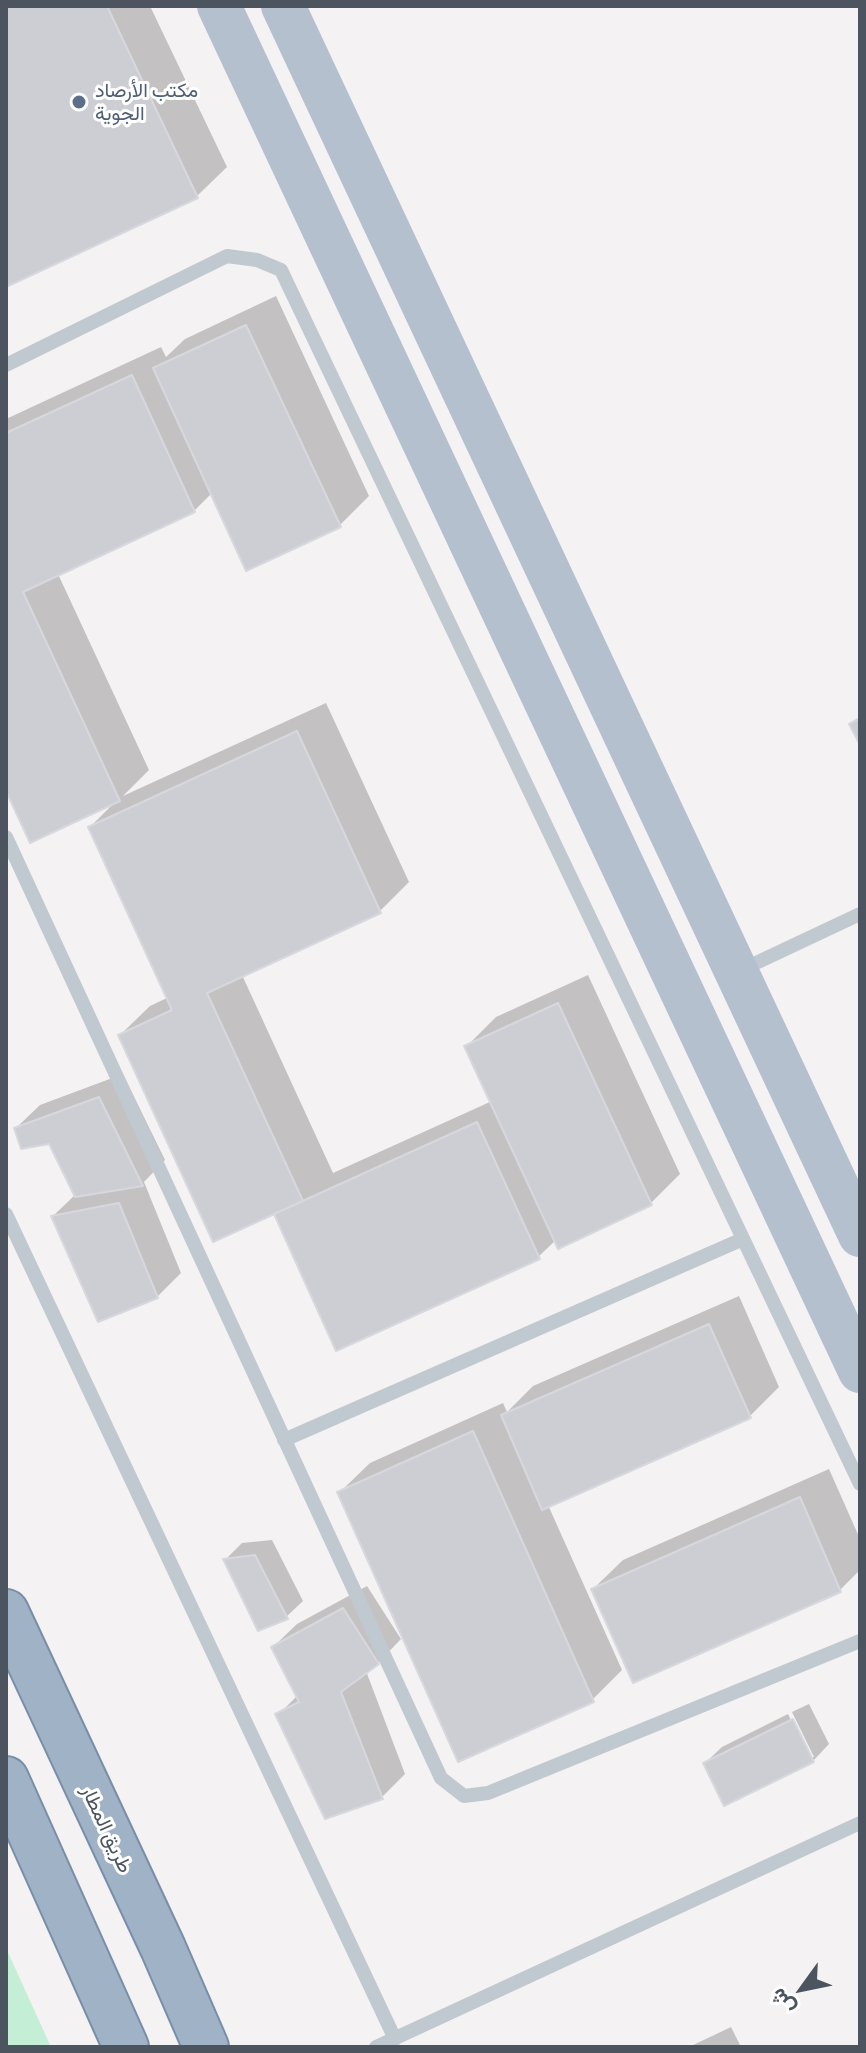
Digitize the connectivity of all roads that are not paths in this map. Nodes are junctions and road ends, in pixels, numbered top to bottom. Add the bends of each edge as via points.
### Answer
1 (219, 6) edge
2 (283, 6) edge
3 (6, 365) edge
4 (6, 837) edge
5 (860, 914) edge
6 (745, 990) junction
7 (701, 1032) junction
8 (6, 1214) edge
9 (860, 1235) edge
10 (743, 1239) junction
11 (860, 1371) edge
12 (284, 1440) junction
13 (860, 1484) edge
14 (6, 1612) edge
15 (860, 1641) edge
16 (6, 1779) edge
17 (860, 1823) edge
18 (395, 2039) junction
19 (126, 2047) edge
20 (206, 2047) edge
21 (376, 2047) edge

1 - 7 main road
2 - 6 main road
3 - 10 lane via 227,256 281,270
4 - 12 lane
5 - 6 lane
6 - 7 main road
6 - 9 main road
7 - 11 main road
8 - 18 lane
10 - 12 lane
10 - 13 lane
12 - 15 lane via 441,1778 464,1796 488,1793
14 - 20 highway, طريق المطار
16 - 19 highway
17 - 18 lane
18 - 21 lane

